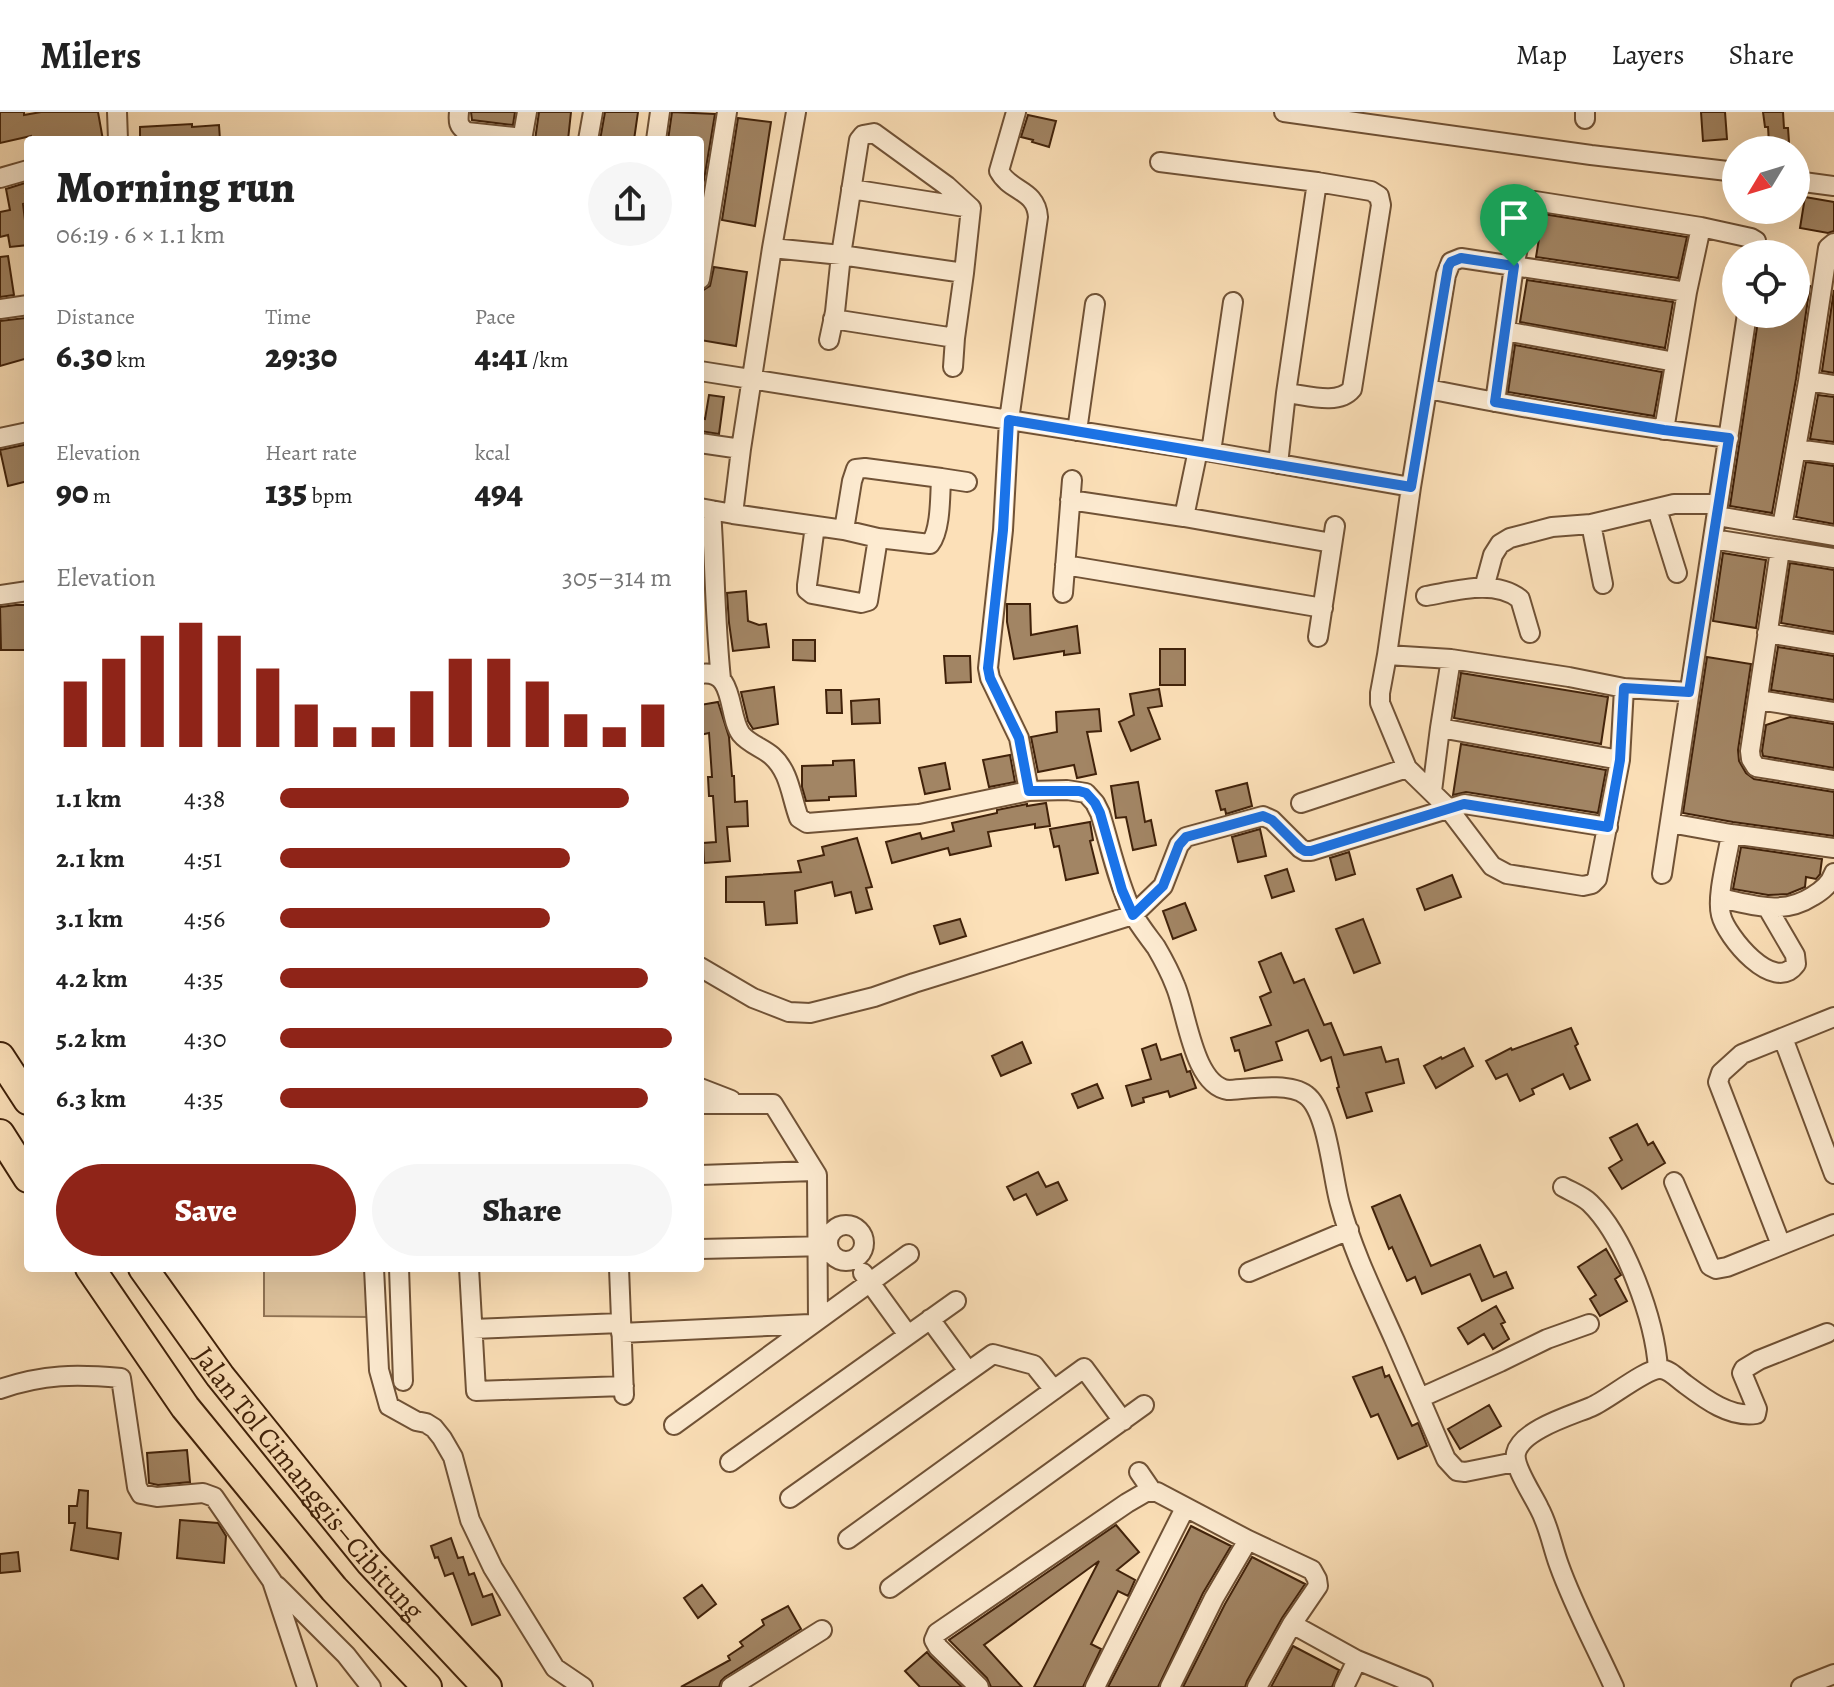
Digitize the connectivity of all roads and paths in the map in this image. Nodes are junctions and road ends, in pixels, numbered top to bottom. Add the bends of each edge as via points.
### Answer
1 (117, 112) edge
2 (459, 112) edge
3 (527, 112) edge
4 (593, 112) edge
5 (660, 112) edge
6 (727, 112) edge
7 (796, 112) edge
8 (1016, 112) edge
9 (1284, 112) edge
10 (118, 136) edge
11 (499, 136) edge
12 (523, 136) edge
13 (589, 136) edge
14 (657, 136) edge
15 (1160, 162) dead end
16 (1722, 170) edge
17 (24, 171) edge
18 (0, 178) edge
19 (1317, 182) junction
20 (1810, 183) edge
21 (1834, 186) edge
22 (851, 189) junction
23 (971, 208) junction
24 (1701, 227) junction
25 (704, 229) edge
26 (1755, 240) edge
27 (1834, 243) edge
28 (772, 248) junction
29 (841, 255) junction
30 (1514, 266) junction
31 (964, 273) junction
32 (1687, 292) junction
33 (1233, 302) dead end
34 (1095, 304) dead end
35 (24, 306) edge
36 (0, 309) edge
37 (1826, 314) edge
38 (833, 319) junction
39 (1745, 328) edge
40 (1505, 331) junction
41 (955, 338) junction
42 (829, 340) dead end
43 (1675, 362) junction
44 (953, 367) dead end
45 (704, 372) edge
46 (752, 381) junction
47 (1808, 381) junction
48 (1834, 385) edge
49 (1428, 389) junction
50 (1286, 393) junction
51 (1495, 402) junction
52 (1009, 420) junction
53 (1664, 430) junction
54 (1077, 431) junction
55 (24, 433) edge
56 (0, 438) edge
57 (1729, 438) junction
58 (704, 444) edge
59 (741, 449) junction
60 (1796, 449) junction
61 (1204, 451) junction
62 (1834, 454) edge
63 (1278, 464) junction
64 (941, 478) junction
65 (1072, 480) dead end
66 (967, 482) dead end
67 (1411, 487) junction
68 (1070, 500) junction
69 (705, 509) edge
70 (1657, 509) junction
71 (1718, 510) junction
72 (733, 514) junction
73 (1184, 517) junction
74 (1591, 524) junction
75 (815, 526) junction
76 (1782, 527) junction
77 (844, 530) junction
78 (1834, 536) edge
79 (878, 538) junction
80 (1713, 539) junction
81 (1780, 550) junction
82 (1834, 558) edge
83 (1065, 565) junction
84 (1677, 573) dead end
85 (1603, 584) dead end
86 (1484, 588) junction
87 (24, 592) edge
88 (1063, 593) dead end
89 (0, 595) edge
90 (1426, 596) dead end
91 (1323, 608) junction
92 (1530, 633) dead end
93 (1767, 633) junction
94 (1318, 637) dead end
95 (1834, 644) edge
96 (1387, 655) junction
97 (1451, 659) junction
98 (704, 674) edge
99 (721, 679) junction
100 (1624, 688) junction
101 (1689, 692) junction
102 (1758, 700) junction
103 (1834, 712) edge
104 (1440, 728) junction
105 (1620, 760) junction
106 (1407, 768) junction
107 (1834, 780) edge
108 (1029, 791) junction
109 (1432, 791) junction
110 (1301, 803) dead end
111 (1448, 808) junction
112 (1670, 823) junction
113 (1608, 827) junction
114 (1731, 834) junction
115 (1834, 848) edge
116 (1834, 873) edge
117 (1662, 874) dead end
118 (1720, 898) junction
119 (1767, 907) junction
120 (1133, 915) junction
121 (704, 969) edge
122 (1834, 1017) edge
123 (1783, 1038) junction
124 (0, 1057) edge
125 (704, 1090) edge
126 (24, 1094) edge
127 (704, 1104) edge
128 (740, 1104) junction
129 (0, 1134) edge
130 (814, 1171) junction
131 (24, 1172) edge
132 (1834, 1174) edge
133 (704, 1175) edge
134 (1674, 1182) dead end
135 (1563, 1187) dead end
136 (1834, 1224) edge
137 (1349, 1230) junction
138 (1781, 1245) junction
139 (822, 1246) junction
140 (704, 1249) edge
141 (909, 1254) dead end
142 (854, 1260) junction
143 (93, 1272) edge
144 (146, 1272) edge
145 (374, 1272) edge
146 (399, 1272) edge
147 (469, 1272) edge
148 (619, 1272) edge
149 (1249, 1272) dead end
150 (870, 1282) junction
151 (956, 1301) dead end
152 (930, 1319) junction
153 (815, 1322) junction
154 (1589, 1324) dead end
155 (621, 1328) junction
156 (473, 1329) junction
157 (1827, 1333) dead end
158 (908, 1335) junction
159 (1658, 1369) junction
160 (968, 1371) junction
161 (403, 1381) dead end
162 (0, 1389) edge
163 (1054, 1390) junction
164 (1420, 1398) junction
165 (1144, 1405) dead end
166 (1123, 1421) junction
167 (674, 1425) dead end
168 (730, 1462) dead end
169 (1515, 1462) junction
170 (1139, 1472) dead end
171 (1152, 1491) junction
172 (790, 1498) dead end
173 (1185, 1508) junction
174 (848, 1539) dead end
175 (1248, 1540) junction
176 (272, 1581) junction
177 (890, 1588) dead end
178 (1292, 1624) junction
179 (822, 1630) dead end
180 (1357, 1660) junction
181 (1834, 1674) edge
182 (307, 1687) edge
183 (371, 1687) edge
184 (427, 1687) edge
185 (487, 1687) edge
186 (583, 1687) edge
187 (731, 1687) edge
188 (979, 1687) edge
189 (1095, 1687) edge
190 (1170, 1687) edge
191 (1257, 1687) edge
192 (1344, 1687) edge
193 (1423, 1687) edge
194 (1614, 1687) edge
195 (1801, 1687) edge

1 - 10 street
2 - 11 street via 458,123 467,132
3 - 12 street
4 - 13 street
5 - 14 street
6 - 25 street
7 - 28 street
8 - 52 street via 999,171 1033,200 1038,212
9 - 16 street
15 - 19 street
17 - 18 street
19 - 50 street
19 - 50 street via 1371,191 1381,205 1352,389 1336,399
20 - 21 street
22 - 23 street
22 - 23 street via 859,140 874,133
22 - 29 street
23 - 31 street
24 - 26 street
24 - 30 street via 1531,201
24 - 32 street
27 - 37 street via 1828,248
28 - 29 street
28 - 46 street
29 - 31 street
29 - 38 street
30 - 32 street
30 - 40 street
30 - 49 street via 1461,258 1451,262
31 - 41 street
32 - 43 street
33 - 61 street
34 - 54 street
35 - 36 street
37 - 47 street
38 - 41 street
38 - 42 street
39 - 57 street
40 - 43 street
40 - 51 street
41 - 44 street
43 - 53 street
45 - 46 street
46 - 52 street
46 - 59 street
47 - 48 street
47 - 60 street
49 - 51 street
49 - 67 street
50 - 63 street
51 - 53 street
52 - 54 street
52 - 108 street via 988,668 1019,738
53 - 57 street
54 - 61 street
55 - 56 street
57 - 71 street
58 - 59 street
59 - 72 street
60 - 62 street
60 - 76 street
61 - 63 street
61 - 73 street
63 - 67 street
64 - 66 street
64 - 77 street via 856,469
64 - 79 street via 934,541
65 - 68 street
67 - 96 street
68 - 73 street
68 - 83 street
69 - 72 street
69 - 99 street
70 - 71 street via 1674,504
70 - 74 street
70 - 84 street
71 - 76 street
71 - 80 street
72 - 75 street
73 - 91 street via 1333,534
74 - 85 street
74 - 86 street via 1510,538 1493,555
75 - 77 street
75 - 79 street via 807,585 812,594 868,601
76 - 78 street
77 - 79 street
80 - 81 street
80 - 101 street
81 - 82 street
81 - 93 street
83 - 88 street
83 - 91 street
86 - 90 street
86 - 92 street via 1520,599
87 - 89 street
91 - 94 street
93 - 95 street
93 - 102 street
96 - 97 street
96 - 106 street via 1380,703
97 - 100 street
97 - 104 street
98 - 99 street
99 - 108 street via 741,735 779,764 799,818 807,823 919,814
100 - 101 street
100 - 105 street
101 - 112 street
102 - 103 street
102 - 107 street via 1750,751 1753,764
104 - 105 street
104 - 109 street
105 - 113 street
106 - 109 street
106 - 110 street
108 - 120 street via 1079,791 1095,803
109 - 111 street
111 - 113 street via 1471,804
111 - 113 street via 1498,871 1583,886 1597,879
111 - 120 street via 1311,851 1300,848 1263,816 1186,837 1163,886
112 - 114 street
112 - 117 street
114 - 115 street
114 - 118 street
116 - 119 street via 1824,889 1798,905
118 - 119 street
118 - 119 street via 1726,927 1756,964 1786,972 1796,964 1795,955
120 - 121 street via 810,1013 775,1008
120 - 137 street via 1169,971 1202,1067 1214,1085 1228,1090 1297,1090 1318,1110
122 - 123 street
123 - 132 street
123 - 138 street via 1742,1054 1718,1082
124 - 126 highway
125 - 128 street
127 - 128 street
128 - 130 street via 773,1104
129 - 131 highway
130 - 133 street
130 - 139 street
134 - 138 street via 1710,1266 1727,1267
135 - 159 street via 1588,1200 1621,1247 1651,1324
136 - 138 street
137 - 149 street
137 - 164 street
139 - 140 street
139 - 142 street via 843,1262
139 - 142 street via 838,1226 850,1224 865,1241 863,1253
139 - 153 street
141 - 150 street
142 - 150 street
143 - 184 highway, Jalan Tol Cimanggis–Cibitung via 185,1407 334,1589
144 - 185 highway, Jalan Tol Cimanggis–Cibitung via 220,1376 370,1562
145 - 186 street via 379,1370 393,1408 426,1423 442,1438 493,1568 555,1668
146 - 161 street
147 - 156 street
148 - 155 street
150 - 153 street
150 - 158 street
151 - 152 street
152 - 158 street
152 - 160 street
153 - 155 street
153 - 167 street
154 - 164 street
155 - 156 street
155 - 156 street via 624,1391 476,1391
157 - 159 street via 1744,1369 1757,1409 1752,1415 1705,1399
158 - 168 street
159 - 169 street via 1593,1406 1550,1423 1523,1441
160 - 163 street via 993,1354 1034,1365
160 - 172 street
162 - 176 street via 79,1374 121,1378 141,1494 214,1497
163 - 166 street via 1084,1368
163 - 174 street
164 - 169 street via 1446,1459 1457,1471
165 - 166 street
166 - 177 street
169 - 194 street via 1543,1515 1560,1567
170 - 171 street
171 - 173 street
171 - 188 street via 937,1633 938,1647
173 - 175 street
173 - 189 street
175 - 178 street via 1315,1574 1318,1586
175 - 190 street
176 - 182 street
176 - 183 street
178 - 180 street
178 - 191 street
179 - 187 street
180 - 192 street
180 - 193 street
181 - 195 street

